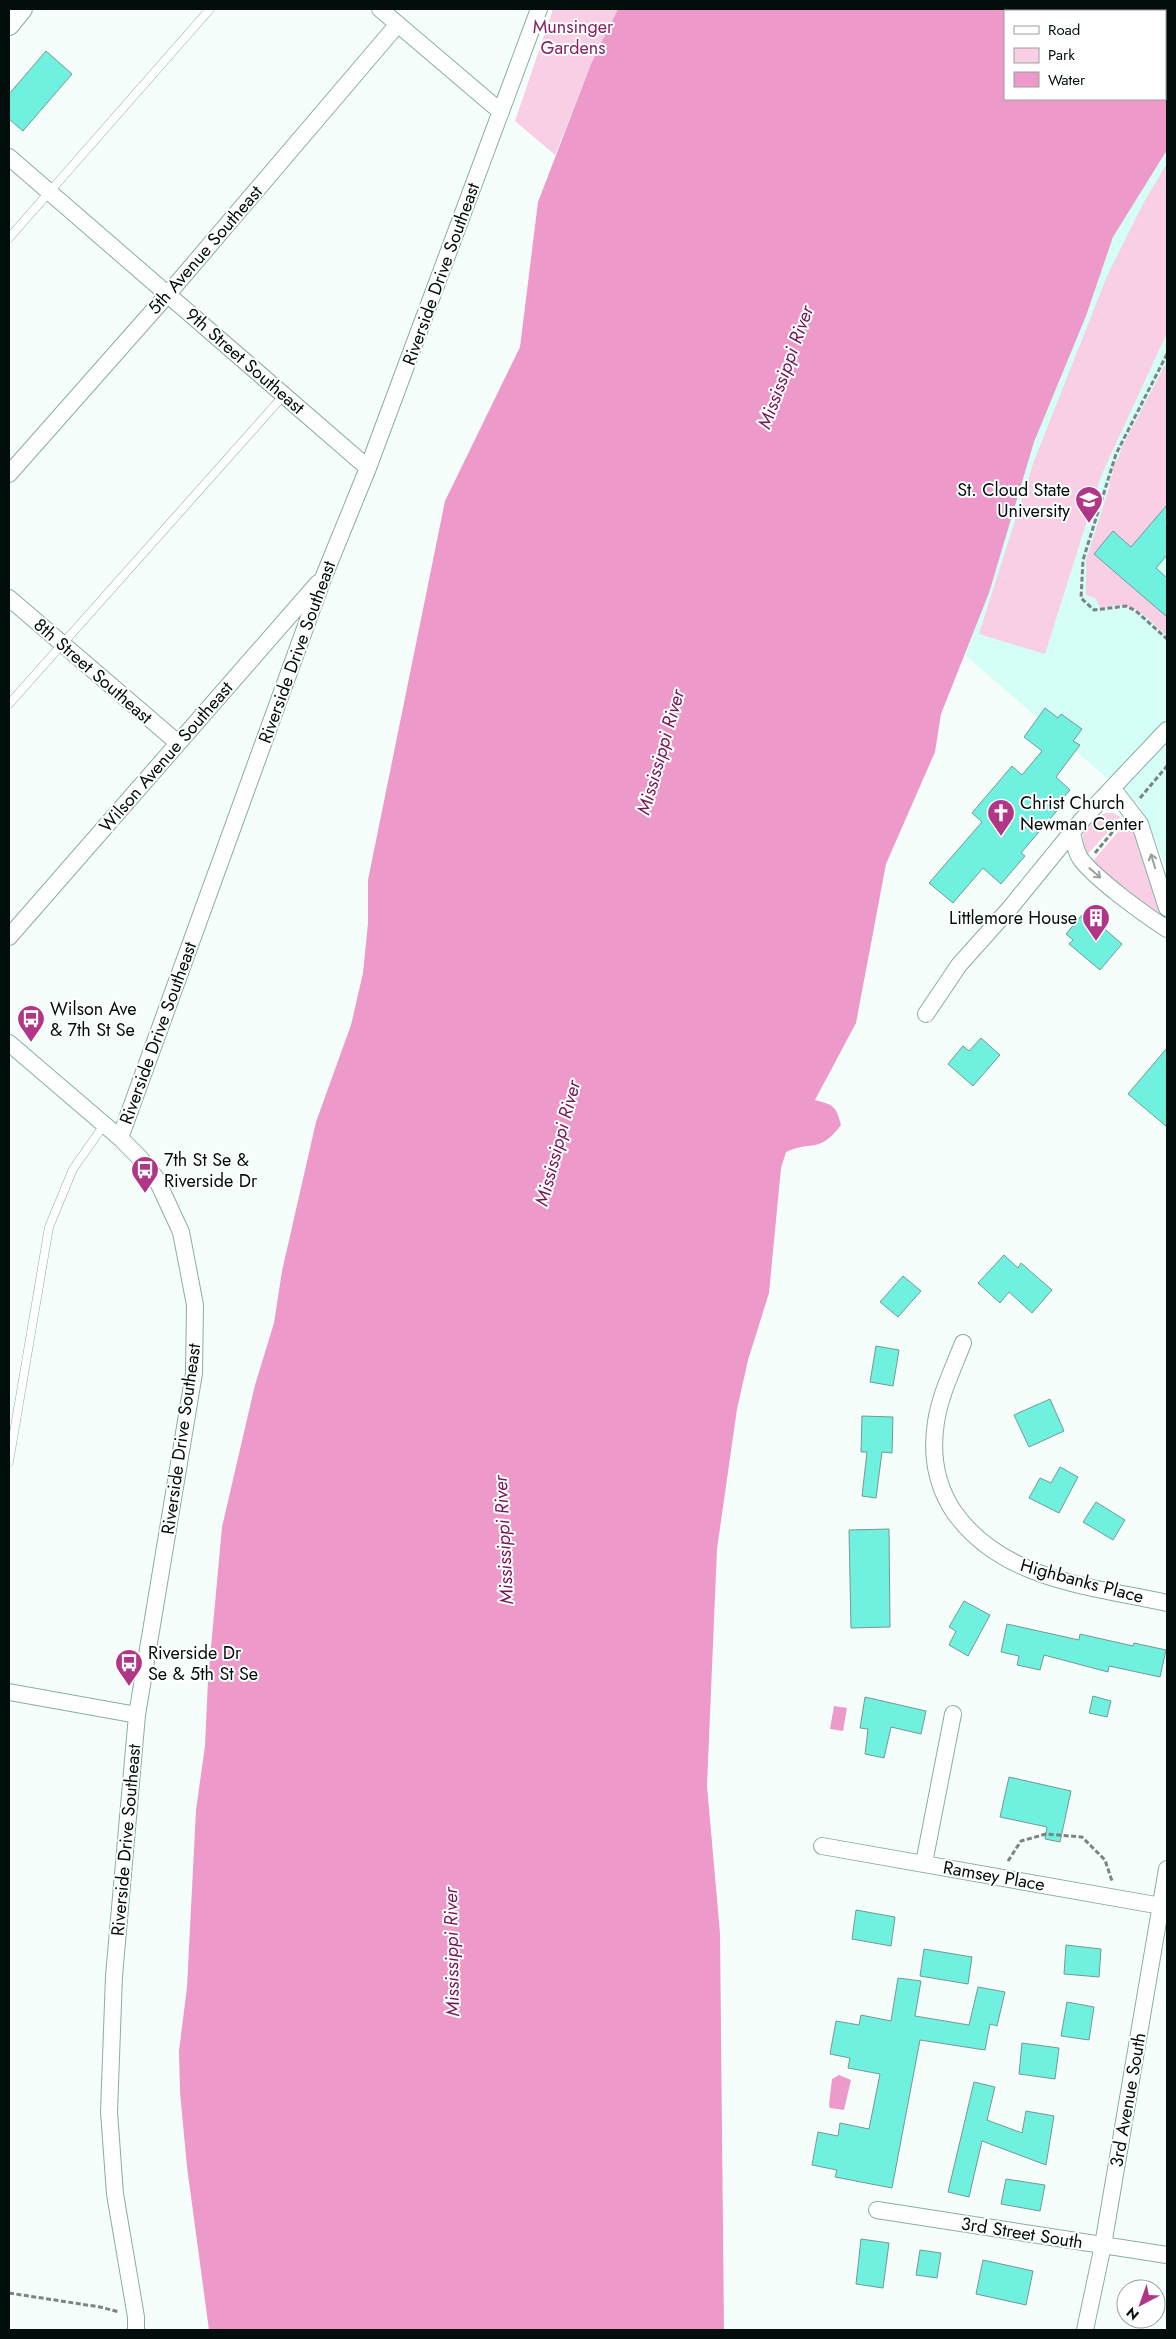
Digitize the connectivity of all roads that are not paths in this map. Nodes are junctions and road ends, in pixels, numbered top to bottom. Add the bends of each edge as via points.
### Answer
1 (22, 9) edge
2 (210, 9) edge
3 (380, 9) edge
4 (539, 9) edge
5 (9, 24) edge
6 (398, 24) junction
7 (501, 112) junction
8 (9, 157) edge
9 (50, 192) junction
10 (9, 238) edge
11 (168, 294) junction
12 (284, 395) junction
13 (368, 468) junction
14 (9, 474) edge
15 (324, 576) junction
16 (9, 598) edge
17 (61, 643) junction
18 (9, 704) edge
19 (1167, 730) edge
20 (178, 743) junction
21 (1113, 789) junction
22 (1072, 832) junction
23 (1167, 908) edge
24 (1167, 929) edge
25 (9, 937) edge
26 (926, 1014) dead end
27 (9, 1043) edge
28 (104, 1125) junction
29 (120, 1138) junction
30 (963, 1343) dead end
31 (9, 1462) edge
32 (1167, 1603) edge
33 (9, 1692) edge
34 (953, 1714) dead end
35 (138, 1715) junction
36 (822, 1846) dead end
37 (924, 1863) junction
38 (1167, 1869) edge
39 (1164, 1906) edge
40 (877, 2210) dead end
41 (1103, 2245) junction
42 (1167, 2255) edge
43 (136, 2324) edge
44 (1086, 2330) edge

1 - 5 street
2 - 9 lane
3 - 6 street
4 - 7 street, Riverside Drive Southeast
6 - 7 street
6 - 11 street, 5th Avenue Southeast
7 - 13 street, Riverside Drive Southeast
8 - 9 street, 9th Street Southeast
9 - 10 lane
9 - 11 street, 9th Street Southeast
11 - 12 street, 9th Street Southeast
11 - 14 street, 5th Avenue Southeast
12 - 13 street, 9th Street Southeast
12 - 17 lane
13 - 15 street, Riverside Drive Southeast
15 - 20 street, Wilson Avenue Southeast
15 - 29 street, Riverside Drive Southeast
16 - 17 street, 8th Street Southeast
17 - 18 lane
17 - 20 street, 8th Street Southeast
19 - 21 street
20 - 25 street, Wilson Avenue Southeast
21 - 22 street
23 -> 21 street via 1140,824
22 -> 24 street via 1078,853 1088,867
22 - 26 street via 959,965
27 - 28 street
28 - 29 street
28 - 31 lane via 73,1169 49,1226
29 - 35 street, Riverside Drive Southeast via 156,1178 168,1202 181,1232 195,1305 194,1373
30 - 32 street, Highbanks Place via 941,1399 934,1436 939,1485 958,1517 988,1549 1024,1568
33 - 35 street
34 - 37 street
35 - 43 street, Riverside Drive Southeast via 114,1976 108,2112 115,2194
36 - 37 street, Ramsey Place
37 - 39 street, Ramsey Place
38 - 39 street, 3rd Avenue South
39 - 41 street, 3rd Avenue South
40 - 41 street, 3rd Street South
41 - 42 street, 3rd Street South
41 - 44 street, 3rd Avenue South

